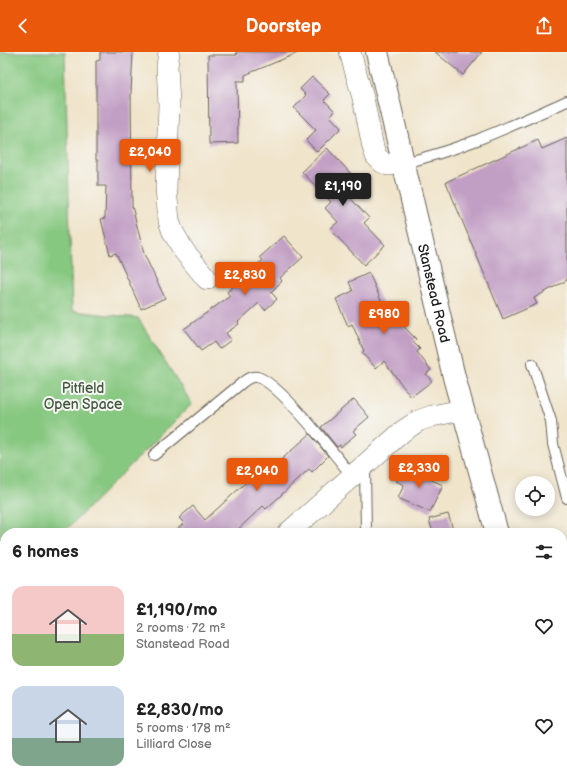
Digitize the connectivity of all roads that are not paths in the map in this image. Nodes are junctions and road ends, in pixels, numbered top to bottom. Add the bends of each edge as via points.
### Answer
1 (169, 52) edge
2 (350, 52) edge
3 (377, 52) edge
4 (567, 101) edge
5 (403, 163) junction
6 (207, 279) dead end
7 (532, 364) dead end
8 (462, 410) junction
9 (154, 455) dead end
10 (359, 470) junction
11 (567, 498) edge
12 (294, 528) edge
13 (365, 528) edge
14 (496, 528) edge

1 - 6 street via 166,188 168,215 178,242
2 - 5 street via 376,156 388,165
3 - 5 street, Stanstead Road
4 - 5 lane via 454,149
5 - 8 street, Stanstead Road
7 - 11 lane via 551,421 552,444
8 - 10 street via 418,421
8 - 14 street, Stanstead Road
9 - 10 lane via 243,382 255,377 267,382 287,399
10 - 12 street
10 - 13 lane

